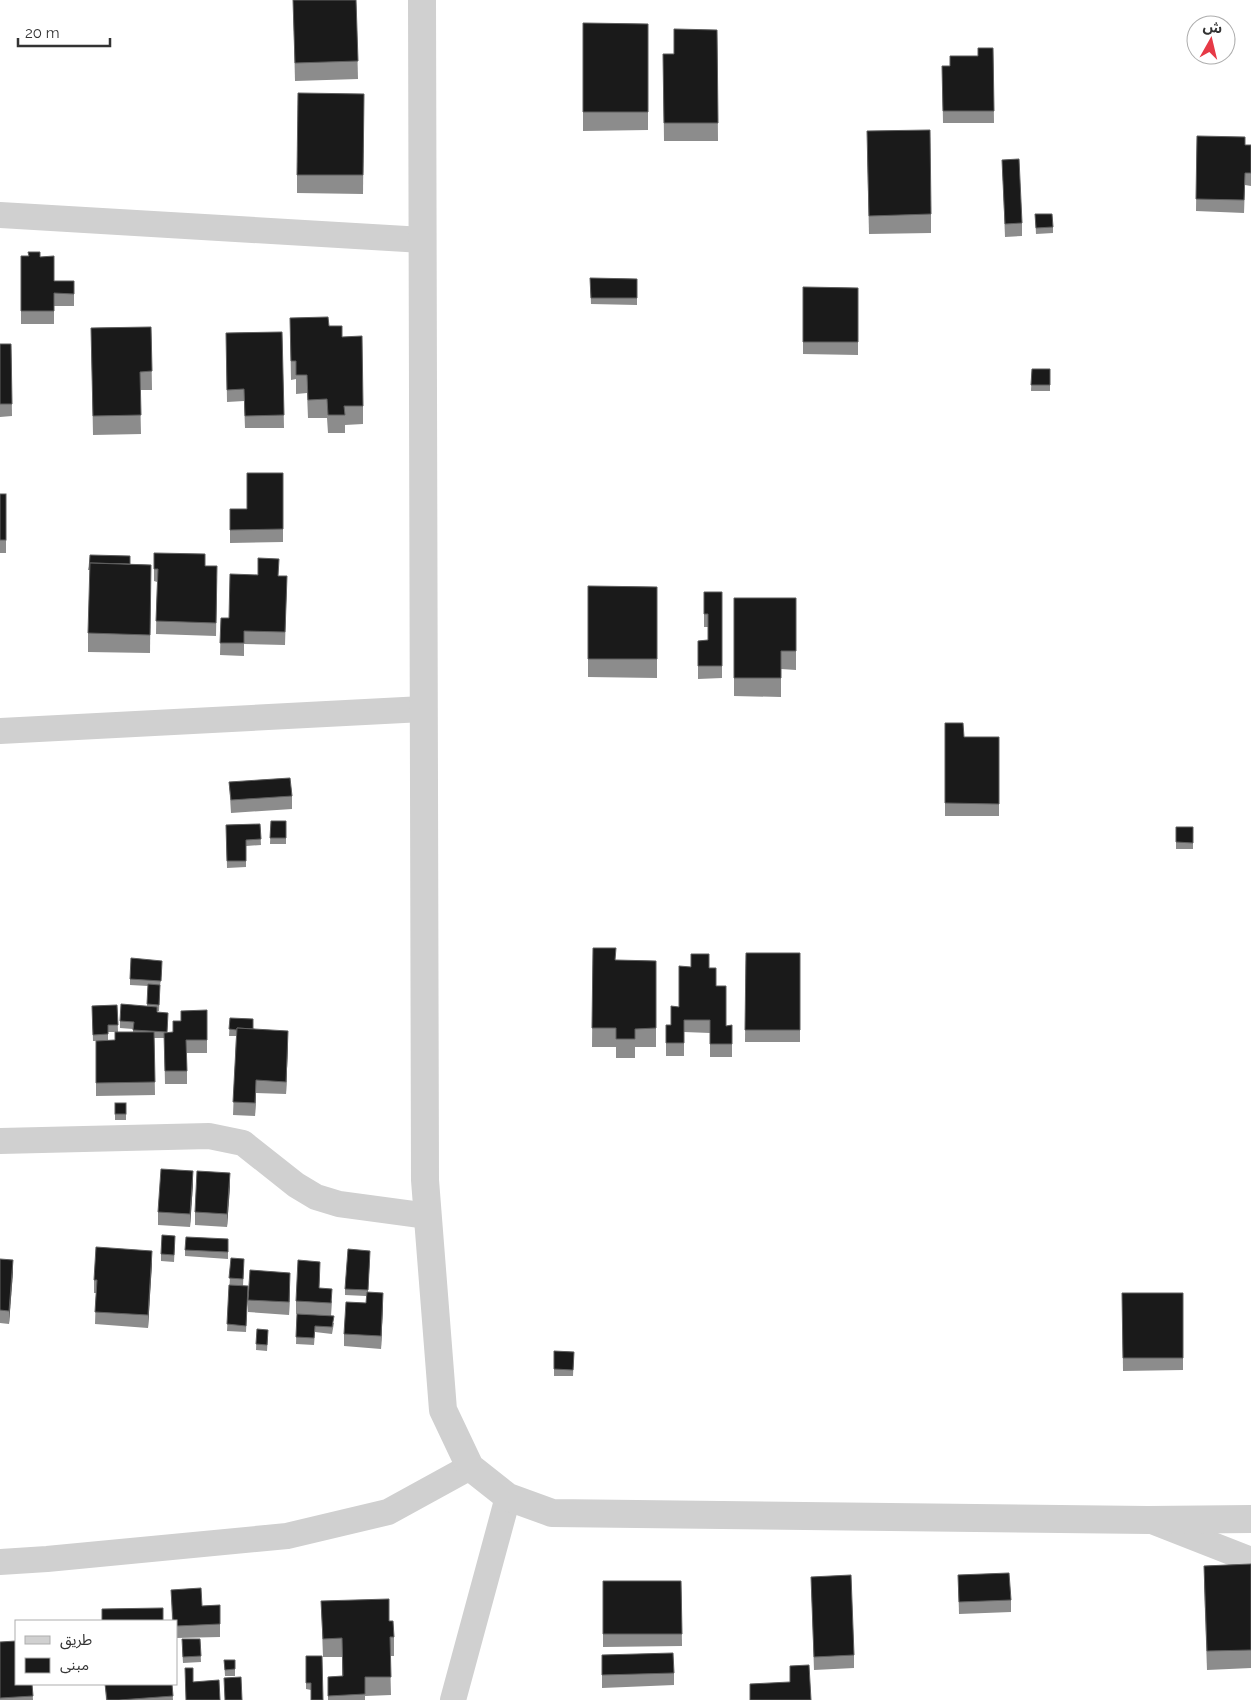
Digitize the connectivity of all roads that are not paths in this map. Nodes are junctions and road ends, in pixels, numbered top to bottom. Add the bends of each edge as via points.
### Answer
1 (422, 0) edge
2 (0, 215) edge
3 (423, 240) junction
4 (423, 709) junction
5 (0, 732) edge
6 (0, 1141) edge
7 (428, 1216) junction
8 (470, 1467) junction
9 (508, 1497) junction
10 (1251, 1519) edge
11 (1148, 1520) junction
12 (1251, 1560) edge
13 (0, 1562) edge
14 (453, 1700) edge

1 - 3 street
2 - 3 street
3 - 4 street
4 - 5 street
4 - 7 street via 425,1170
6 - 7 street via 209,1136 243,1144 296,1186 316,1197 339,1204
7 - 8 street via 443,1410
8 - 9 street
8 - 13 street via 388,1512 287,1536
9 - 11 street via 552,1513
9 - 14 street
10 - 11 street
11 - 12 street

